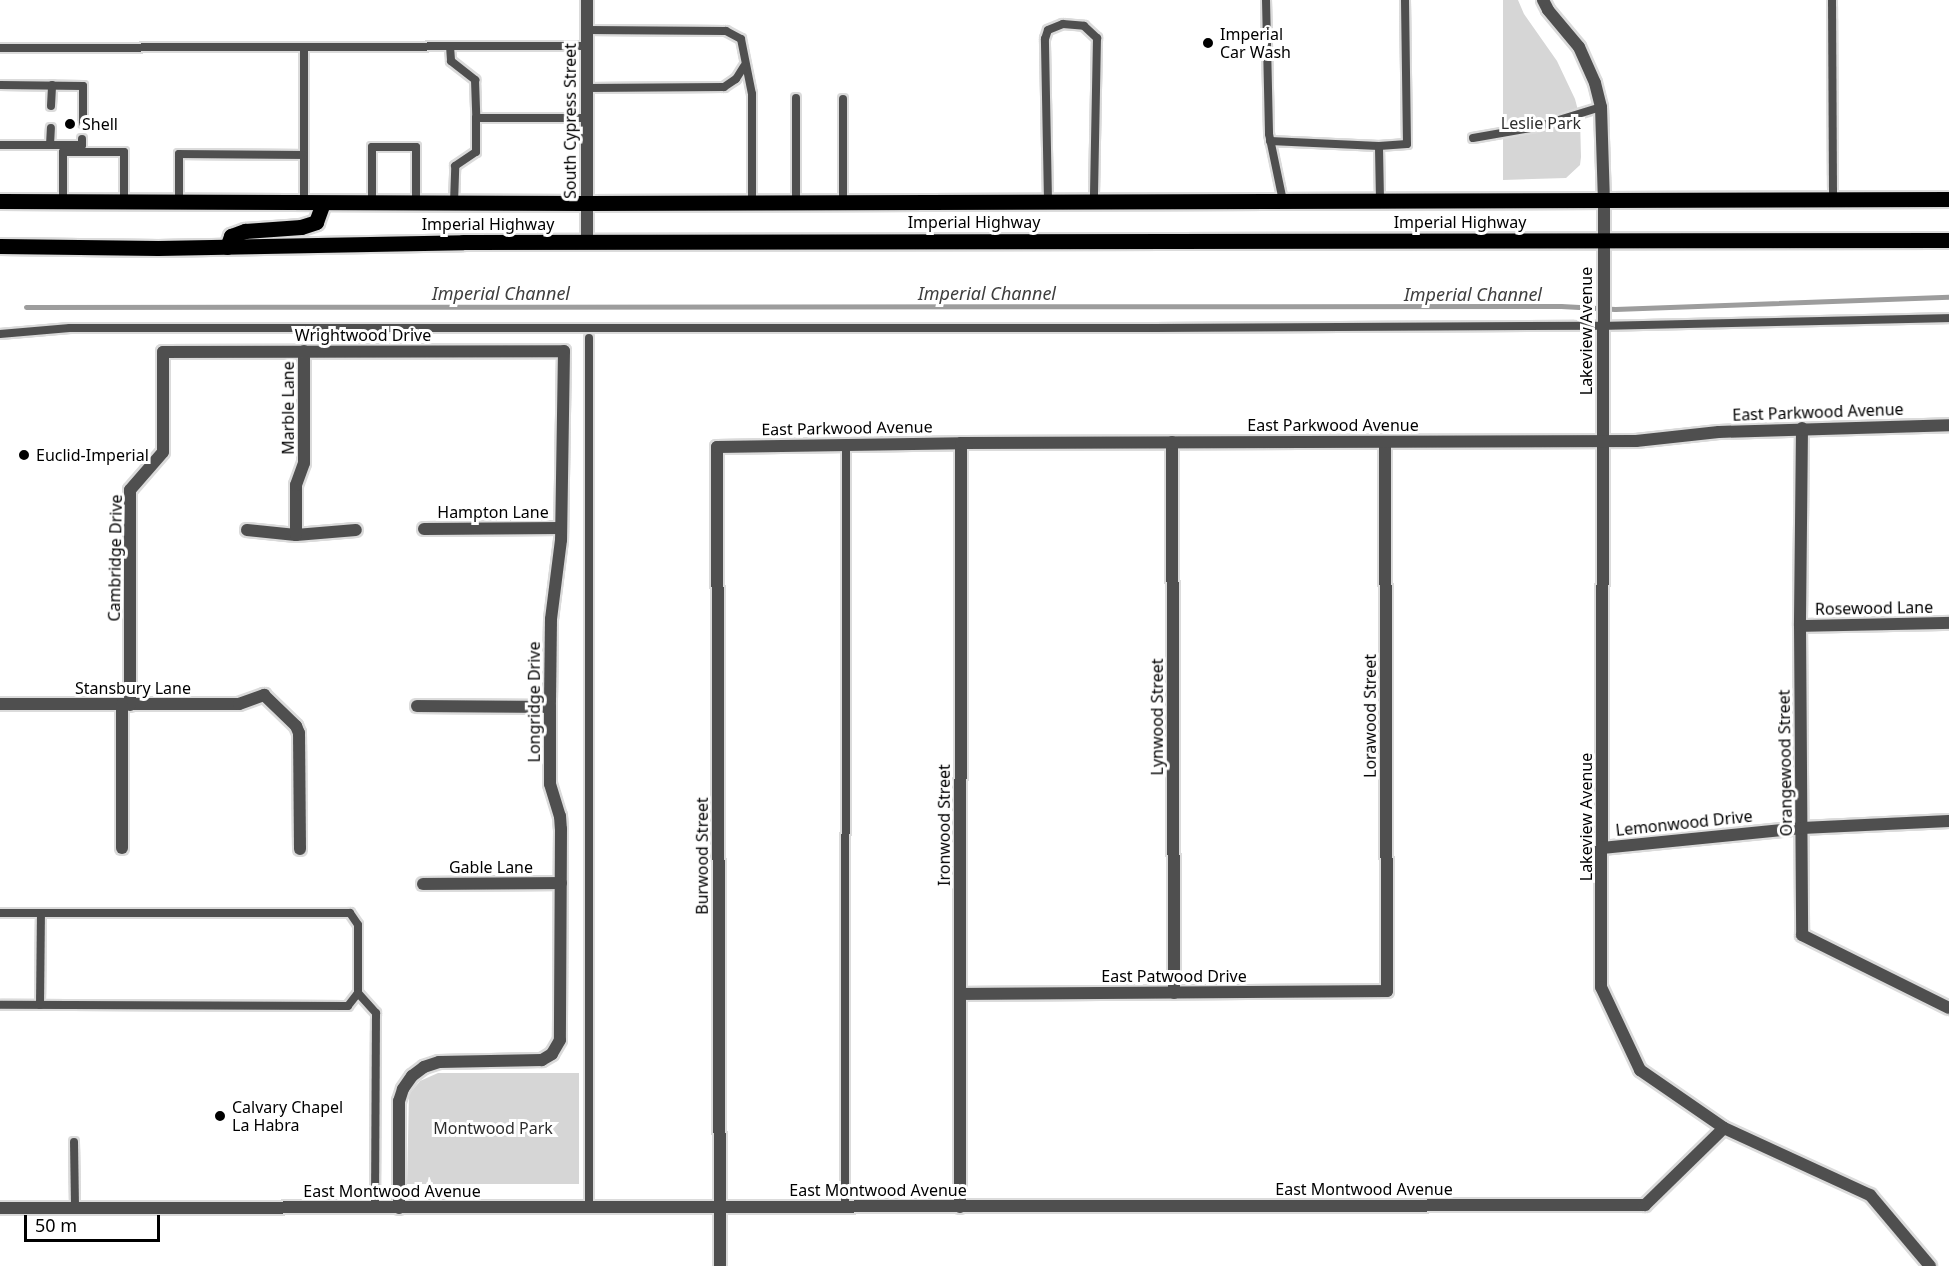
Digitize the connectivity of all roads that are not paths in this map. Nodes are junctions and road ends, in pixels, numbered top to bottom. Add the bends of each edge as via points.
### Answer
1 (587, 0) edge
2 (1266, 0) edge
3 (1406, 0) edge
4 (1543, 0) edge
5 (1832, 0) edge
6 (587, 30) junction
7 (450, 46) junction
8 (587, 46) junction
9 (304, 47) junction
10 (0, 48) edge
11 (744, 66) junction
12 (0, 85) edge
13 (52, 85) junction
14 (587, 88) junction
15 (796, 98) dead end
16 (843, 99) dead end
17 (51, 106) dead end
18 (1601, 106) junction
19 (476, 118) junction
20 (587, 118) junction
21 (83, 123) dead end
22 (51, 128) dead end
23 (1473, 138) dead end
24 (1270, 141) junction
25 (0, 144) edge
26 (50, 145) junction
27 (1379, 146) junction
28 (63, 148) junction
29 (303, 155) junction
30 (1833, 199) junction
31 (1949, 199) edge
32 (1380, 200) junction
33 (1604, 200) junction
34 (0, 201) edge
35 (1048, 201) junction
36 (1094, 201) junction
37 (1282, 201) junction
38 (63, 202) junction
39 (124, 202) junction
40 (843, 202) junction
41 (179, 203) junction
42 (304, 203) junction
43 (323, 203) junction
44 (372, 203) junction
45 (416, 203) junction
46 (454, 203) junction
47 (587, 203) junction
48 (752, 203) junction
49 (796, 203) junction
50 (1604, 240) junction
51 (1949, 240) edge
52 (587, 241) junction
53 (0, 246) edge
54 (227, 247) junction
55 (1949, 318) edge
56 (1603, 326) junction
57 (0, 334) edge
58 (589, 338) dead end
59 (304, 351) junction
60 (564, 351) joint
61 (163, 352) joint
62 (1949, 425) edge
63 (1803, 428) junction
64 (1172, 442) junction
65 (1385, 442) junction
66 (1601, 442) junction
67 (961, 443) junction
68 (846, 445) junction
69 (717, 447) joint
70 (561, 528) junction
71 (424, 529) dead end
72 (247, 530) dead end
73 (356, 530) dead end
74 (296, 534) junction
75 (1949, 623) edge
76 (1800, 626) junction
77 (0, 704) edge
78 (126, 705) junction
79 (417, 706) dead end
80 (550, 707) junction
81 (1949, 821) edge
82 (1802, 828) junction
83 (122, 848) dead end
84 (1602, 848) junction
85 (300, 849) dead end
86 (561, 883) junction
87 (423, 884) dead end
88 (0, 914) edge
89 (41, 914) junction
90 (1387, 991) joint
91 (358, 993) junction
92 (1174, 993) junction
93 (960, 994) junction
94 (0, 1005) edge
95 (40, 1005) junction
96 (1949, 1008) edge
97 (1724, 1128) junction
98 (74, 1142) dead end
99 (589, 1207) junction
100 (720, 1207) junction
101 (845, 1207) junction
102 (960, 1207) junction
103 (375, 1208) junction
104 (399, 1208) junction
105 (0, 1209) edge
106 (75, 1209) junction
107 (720, 1266) edge
108 (1930, 1266) edge

1 - 6 street, South Cypress Street
2 - 24 lane
3 - 27 lane via 1407,144
4 - 18 street, Lakeview Avenue via 1579,47
5 - 30 lane
6 - 8 street, South Cypress Street
6 - 11 lane via 726,31 741,39
7 - 8 lane
7 - 9 lane
7 - 19 lane via 451,61 475,80
8 - 14 street, South Cypress Street
9 - 10 lane
9 - 29 lane
11 - 14 lane via 736,79 724,87
11 - 48 lane via 752,94
12 - 13 lane
13 - 17 lane
13 - 21 lane via 83,86
14 - 20 street, South Cypress Street
15 - 49 lane
16 - 40 lane
18 - 23 lane via 1536,127
18 - 33 street, Lakeview Avenue
19 - 20 lane
19 - 46 lane via 476,152 455,166
20 - 47 street, South Cypress Street
22 - 26 lane
24 - 27 lane
24 - 37 lane
25 - 26 lane
26 - 28 lane
27 - 32 lane
28 - 38 lane
28 - 39 lane via 82,146 124,152
29 - 41 lane via 179,154
29 - 42 lane
30 - 31 main road, Imperial Highway
30 - 33 main road, Imperial Highway
32 - 33 main road, Imperial Highway
32 - 37 main road, Imperial Highway
33 - 50 street, Lakeview Avenue
34 - 38 main road, Imperial Highway
35 - 36 main road, Imperial Highway
35 - 36 lane via 1045,39 1048,30 1063,24 1084,26 1097,38
35 - 40 main road, Imperial Highway
36 - 37 main road, Imperial Highway
38 - 39 main road, Imperial Highway
39 - 41 main road, Imperial Highway
40 - 49 main road, Imperial Highway
41 - 42 main road, Imperial Highway
42 - 43 main road, Imperial Highway
43 - 44 main road, Imperial Highway
43 - 54 main road via 319,219 311,225 245,231 231,236
44 - 45 main road, Imperial Highway
44 - 45 lane via 372,147 416,147
45 - 46 main road, Imperial Highway
46 - 47 main road, Imperial Highway
47 - 48 main road, Imperial Highway
47 - 52 street, South Cypress Street
48 - 49 main road, Imperial Highway
50 - 51 main road, Imperial Highway
50 - 52 main road, Imperial Highway
50 - 56 street, Lakeview Avenue
52 - 54 main road, Imperial Highway
53 - 54 main road, Imperial Highway
55 - 56 lane
56 - 57 lane via 70,328
56 - 66 street, Lakeview Avenue
58 - 99 lane
59 - 60 street, Wrightwood Drive
59 - 61 street, Wrightwood Drive
59 - 74 street, Marble Lane via 304,463 296,485
60 - 70 street, Longridge Drive
61 - 78 street, Cambridge Drive via 163,452 130,490
62 - 63 street, East Parkwood Avenue
63 - 66 street, East Parkwood Avenue
63 - 76 street, Orangewood Street
64 - 65 street, East Parkwood Avenue
64 - 67 street, East Parkwood Avenue
64 - 92 street, Lynwood Street
65 - 66 street, East Parkwood Avenue
65 - 90 street, Lorawood Street
66 - 84 street, Lakeview Avenue
67 - 68 street, East Parkwood Avenue
67 - 93 street, Ironwood Street
68 - 69 street, East Parkwood Avenue
68 - 101 lane
69 - 100 street, Burwood Street
70 - 71 street, Hampton Lane
70 - 80 street, Longridge Drive via 551,620
72 - 74 street
73 - 74 street
75 - 76 street, Rosewood Lane
76 - 82 street, Orangewood Street
77 - 78 street, Stansbury Lane
78 - 83 street, Cambridge Drive
78 - 85 street, Stansbury Lane via 239,704 264,695 299,733
79 - 80 street
80 - 86 street, Longridge Drive via 550,784 560,816
81 - 82 street, Lemonwood Drive
82 - 84 street, Lemonwood Drive
82 - 96 street, Orangewood Street via 1802,935
84 - 97 street, Lakeview Avenue via 1601,987 1640,1070
86 - 87 street, Gable Lane
86 - 104 street, Longridge Drive via 561,1035 555,1050 538,1061 431,1064 412,1076 400,1094
88 - 89 lane
89 - 91 lane via 350,913 358,926
89 - 95 lane
90 - 92 street, East Patwood Drive
91 - 95 lane via 348,1006
91 - 103 lane via 376,1013
92 - 93 street, East Patwood Drive
93 - 102 street, Ironwood Street
94 - 95 lane
97 - 102 street, East Montwood Avenue via 1645,1205
97 - 108 street, Lakeview Avenue via 1869,1195
98 - 106 lane
99 - 100 street, East Montwood Avenue
99 - 104 street, East Montwood Avenue
100 - 101 street, East Montwood Avenue
100 - 107 street, Burwood Street
101 - 102 street, East Montwood Avenue
103 - 104 street, East Montwood Avenue
103 - 106 street, East Montwood Avenue
105 - 106 street, East Montwood Avenue

